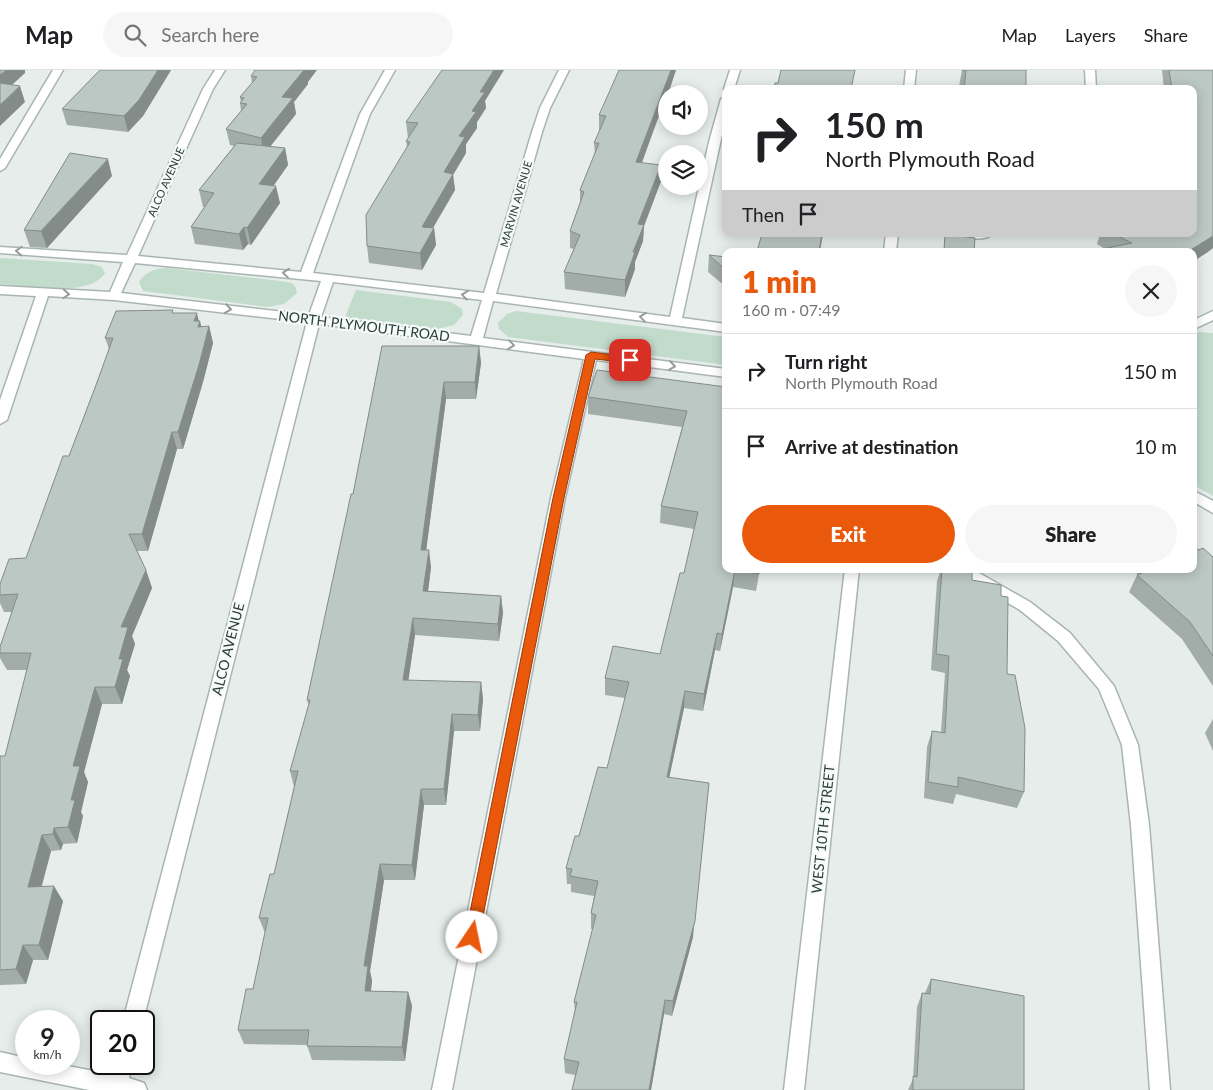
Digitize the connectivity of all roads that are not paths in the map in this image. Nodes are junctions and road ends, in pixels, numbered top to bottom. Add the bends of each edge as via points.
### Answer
1 (58, 70) edge
2 (220, 70) edge
3 (390, 70) edge
4 (564, 70) edge
5 (734, 70) edge
6 (911, 70) edge
7 (1090, 70) edge
8 (730, 85) edge
9 (909, 85) edge
10 (1091, 85) edge
11 (722, 113) edge
12 (0, 168) edge
13 (0, 250) edge
14 (132, 258) junction
15 (306, 275) junction
16 (328, 278) junction
17 (0, 290) edge
18 (44, 292) junction
19 (114, 296) junction
20 (489, 298) junction
21 (1213, 315) edge
22 (313, 321) junction
23 (675, 321) junction
24 (1203, 324) edge
25 (722, 327) edge
26 (476, 340) junction
27 (591, 355) junction
28 (722, 372) edge
29 (0, 420) edge
30 (1197, 498) edge
31 (1213, 508) edge
32 (852, 573) edge
33 (967, 573) edge
34 (136, 1010) edge
35 (0, 1062) edge
36 (120, 1075) edge
37 (117, 1086) junction
38 (137, 1090) edge
39 (442, 1090) edge
40 (794, 1090) edge
41 (1160, 1090) edge

1 - 12 street
2 - 14 street, ALCO AVENUE via 208,89
3 - 15 street via 365,114
4 - 20 street, MARVIN AVENUE via 537,132
5 - 8 street
6 - 9 street
7 - 10 street
11 - 23 street
14 -> 13 street
15 -> 14 street
14 - 19 street, ALCO AVENUE
15 - 16 street
20 -> 16 street
16 - 22 street, ALCO AVENUE
17 - 18 street, NORTH PLYMOUTH ROAD
18 -> 19 street, NORTH PLYMOUTH ROAD
18 - 29 street via 36,306
19 -> 22 street, NORTH PLYMOUTH ROAD
23 -> 20 street
20 - 26 street, MARVIN AVENUE
21 - 24 street
22 - 26 street, NORTH PLYMOUTH ROAD
22 - 34 street, ALCO AVENUE
23 - 25 street
26 -> 27 street, NORTH PLYMOUTH ROAD
27 -> 28 street, NORTH PLYMOUTH ROAD
27 - 39 street via 558,498
30 - 31 street
32 - 40 street, WEST 10TH STREET
33 - 41 street via 1026,606 1064,638 1106,686 1130,745 1140,825
35 - 37 street
36 - 37 street
37 - 38 street

